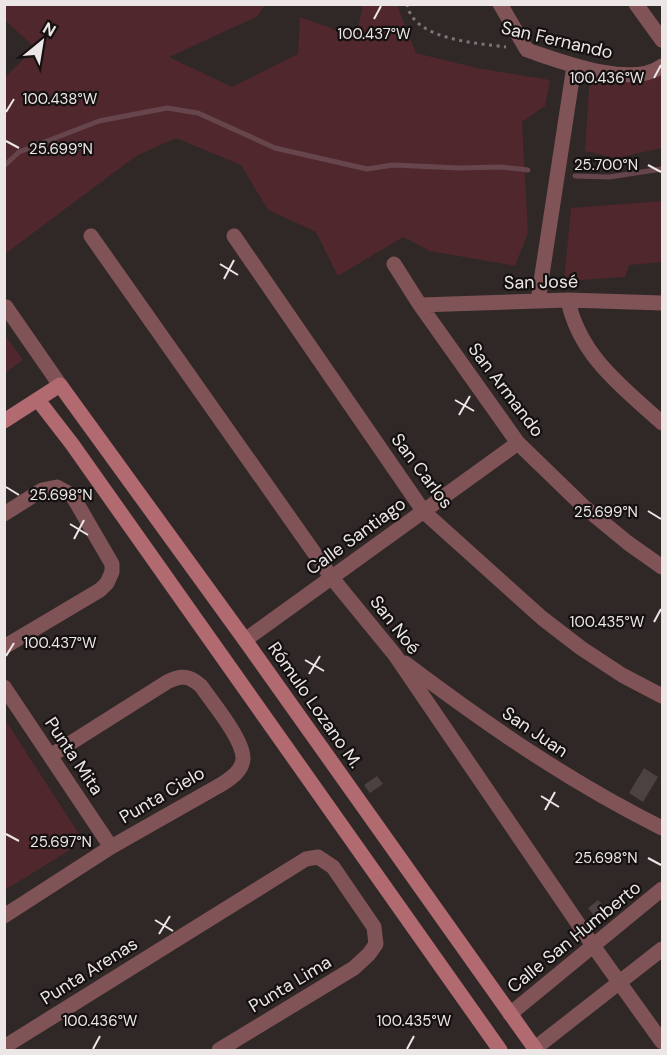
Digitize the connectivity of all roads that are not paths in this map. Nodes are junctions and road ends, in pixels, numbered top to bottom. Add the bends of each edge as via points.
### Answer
1 (500, 4) edge
2 (636, 4) edge
3 (663, 40) edge
4 (574, 66) junction
5 (663, 66) edge
6 (92, 236) dead end
7 (234, 236) dead end
8 (394, 264) dead end
9 (568, 300) junction
10 (538, 301) junction
11 (663, 303) edge
12 (420, 305) junction
13 (6, 307) edge
14 (60, 385) junction
15 (38, 400) junction
16 (4, 421) edge
17 (663, 423) edge
18 (518, 443) junction
19 (424, 512) junction
20 (4, 514) edge
21 (663, 567) edge
22 (332, 578) junction
23 (245, 640) junction
24 (4, 647) edge
25 (395, 655) junction
26 (4, 687) edge
27 (663, 696) edge
28 (50, 756) junction
29 (663, 828) edge
30 (111, 847) junction
31 (318, 857) joint
32 (663, 890) edge
33 (4, 916) edge
34 (594, 947) junction
35 (663, 949) edge
36 (620, 983) junction
37 (510, 1014) junction
38 (663, 1042) edge
39 (4, 1047) edge
40 (219, 1050) edge
41 (500, 1050) edge
42 (535, 1050) edge

1 - 4 street, San Fernando via 527,50
2 - 3 street
4 - 5 street, San Fernando via 622,74 651,73
4 - 10 street
6 - 22 street, San Noé
7 - 19 street, San Carlos
8 - 12 street, San Armando
9 - 10 street, San José
9 - 11 street, San José
9 - 17 street via 572,319 592,354
10 - 12 street, San José
12 - 18 street, San Armando
13 - 14 street
14 - 15 street
14 - 23 street, Rómulo Lozano M.
15 - 16 street
15 - 41 street
18 - 19 street, Calle Santiago
18 - 21 street, San Armando via 584,506
19 - 22 street, Calle Santiago
19 - 27 street, San Carlos via 558,630 622,675
20 - 24 street via 42,490 57,487 72,495 108,556 112,572 100,590
22 - 23 street, Calle Santiago
22 - 25 street, San Noé
23 - 37 street, Rómulo Lozano M.
25 - 29 street, San Juan via 516,744
25 - 34 street, San Noé
26 - 28 street, Punta Mita
28 - 30 street, Punta Mita
28 - 30 street, Punta Cielo via 167,682 184,676 201,686 236,737 243,762 232,777
30 - 33 street, Punta Cielo
31 - 39 street, Punta Arenas via 306,859
31 - 40 street, Punta Lima via 333,867 361,906 374,927 376,944 354,968
32 - 34 street, Calle San Humberto
34 - 36 street, San Noé
34 - 37 street, Calle San Humberto
35 - 36 street
36 - 38 street, San Noé
36 - 42 street
37 - 42 street, Rómulo Lozano M.

